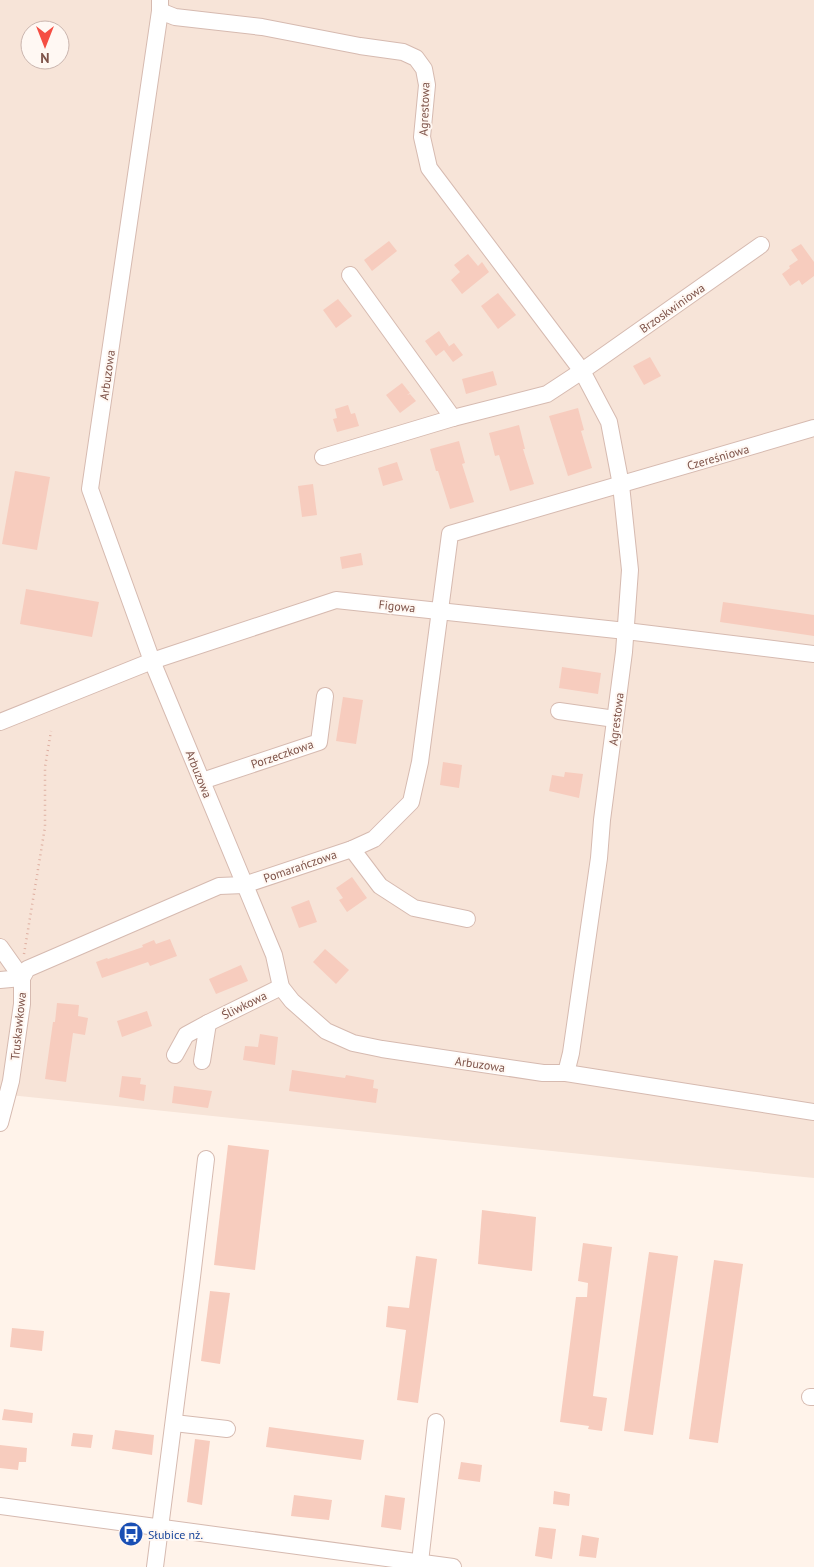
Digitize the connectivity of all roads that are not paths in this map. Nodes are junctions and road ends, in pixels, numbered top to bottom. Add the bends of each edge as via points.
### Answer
1 (160, 5) edge
2 (761, 245) dead end
3 (350, 276) dead end
4 (582, 371) junction
5 (453, 418) junction
6 (814, 428) edge
7 (323, 457) dead end
8 (622, 485) junction
9 (439, 610) junction
10 (626, 631) junction
11 (814, 654) edge
12 (152, 660) junction
13 (325, 696) dead end
14 (559, 711) dead end
15 (615, 719) junction
16 (0, 722) edge
17 (202, 781) junction
18 (352, 848) junction
19 (244, 885) junction
20 (467, 919) dead end
21 (0, 947) edge
22 (24, 974) junction
23 (0, 980) edge
24 (281, 987) junction
25 (208, 1023) junction
26 (175, 1055) dead end
27 (202, 1061) dead end
28 (566, 1073) junction
29 (814, 1112) edge
30 (0, 1123) edge
31 (206, 1158) dead end
32 (436, 1422) dead end
33 (174, 1423) junction
34 (227, 1429) dead end
35 (0, 1506) edge
36 (160, 1529) junction
37 (420, 1562) junction
38 (155, 1567) edge
39 (453, 1567) edge

1 - 4 street, Agrestowa via 175,17 262,27 403,52 416,58 424,69 427,85 422,137 429,168
1 - 12 street, Arbuzowa via 90,490
2 - 4 street, Brzoskwiniowa
3 - 5 street
4 - 5 street via 547,394
4 - 8 street, Agrestowa via 608,422
5 - 7 street
6 - 8 street, Czereśniowa
8 - 9 street, Czereśniowa via 450,534
8 - 10 street, Agrestowa via 630,570
9 - 10 street, Figowa
9 - 12 street, Figowa via 336,600
9 - 18 street, Pomarańczowa via 420,762 411,802 374,839
10 - 11 street, Figowa
10 - 15 street, Agrestowa
12 - 16 street, Figowa
12 - 17 street, Arbuzowa
13 - 17 street, Porzeczkowa via 319,742
14 - 15 street
15 - 28 street, Agrestowa via 599,858
17 - 19 street, Arbuzowa
18 - 19 street, Pomarańczowa
18 - 20 street via 380,886 414,908
19 - 22 street, Pomarańczowa via 219,886
19 - 24 street, Arbuzowa via 274,955
21 - 22 street, Truskawkowa
22 - 23 street, Pomarańczowa
22 - 30 street, Truskawkowa via 11,1081
24 - 25 street, Śliwkowa
24 - 28 street, Arbuzowa via 326,1031 353,1043 543,1073
25 - 26 street, Śliwkowa via 186,1035
25 - 27 street
28 - 29 street, Arbuzowa
31 - 33 street
32 - 37 street
33 - 34 street
33 - 36 street
35 - 36 street
36 - 37 street
36 - 38 street
37 - 39 street

